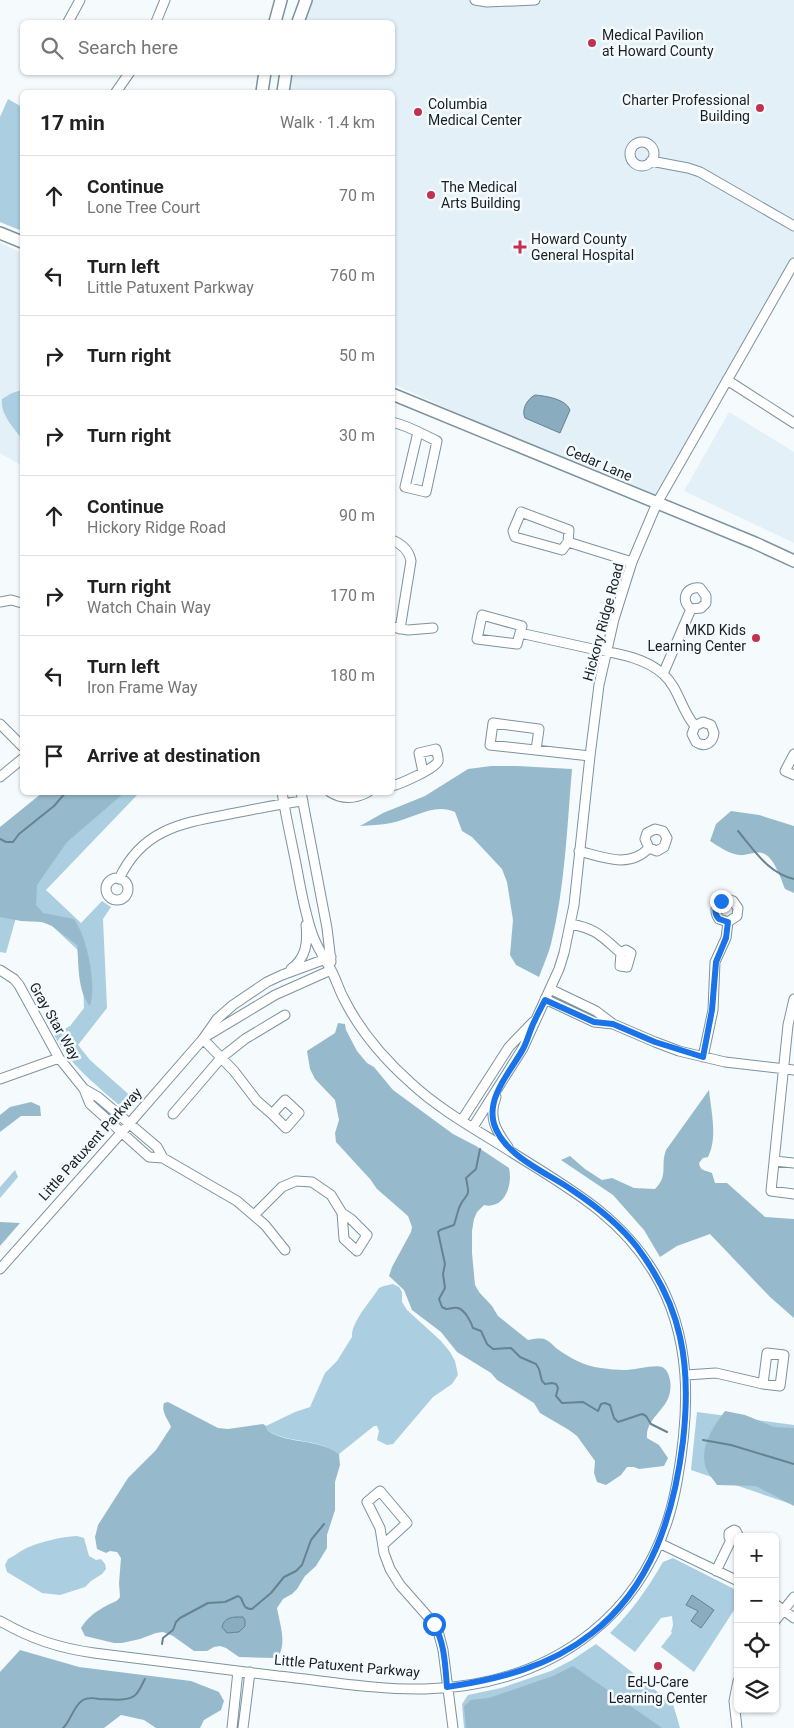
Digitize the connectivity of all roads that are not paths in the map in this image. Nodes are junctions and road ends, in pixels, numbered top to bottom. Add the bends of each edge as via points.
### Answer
1 (80, 0) edge
2 (281, 0) edge
3 (306, 0) edge
4 (475, 0) edge
5 (535, 0) edge
6 (162, 1) edge
7 (69, 20) edge
8 (157, 20) edge
9 (276, 20) edge
10 (299, 20) edge
11 (128, 75) edge
12 (265, 75) edge
13 (285, 75) edge
14 (117, 90) edge
15 (262, 90) edge
16 (282, 90) edge
17 (651, 162) dead end
18 (794, 226) edge
19 (0, 233) edge
20 (20, 241) edge
21 (794, 263) edge
22 (727, 380) junction
23 (395, 395) edge
24 (395, 423) edge
25 (794, 424) edge
26 (418, 432) junction
27 (657, 503) junction
28 (395, 542) edge
29 (568, 542) junction
30 (794, 561) edge
31 (632, 562) junction
32 (0, 602) edge
33 (20, 602) edge
34 (691, 608) dead end
35 (396, 628) edge
36 (433, 628) dead end
37 (520, 633) junction
38 (606, 652) junction
39 (663, 674) junction
40 (0, 724) edge
41 (695, 726) dead end
42 (20, 744) edge
43 (536, 750) junction
44 (794, 754) edge
45 (590, 756) junction
46 (20, 761) edge
47 (423, 772) dead end
48 (794, 775) edge
49 (0, 777) edge
50 (395, 785) edge
51 (282, 795) edge
52 (340, 795) edge
53 (362, 795) edge
54 (302, 797) edge
55 (284, 804) junction
56 (649, 848) dead end
57 (579, 851) junction
58 (119, 878) dead end
59 (303, 901) junction
60 (728, 922) dead end
61 (571, 924) junction
62 (621, 953) dead end
63 (327, 958) junction
64 (0, 970) edge
65 (330, 970) junction
66 (282, 975) junction
67 (550, 989) junction
68 (794, 999) edge
69 (545, 1000) junction
70 (285, 1015) dead end
71 (535, 1020) junction
72 (613, 1024) junction
73 (203, 1039) junction
74 (703, 1057) junction
75 (58, 1058) junction
76 (221, 1058) junction
77 (783, 1068) junction
78 (794, 1070) edge
79 (0, 1080) edge
80 (503, 1081) junction
81 (84, 1089) junction
82 (173, 1114) dead end
83 (272, 1114) dead end
84 (462, 1120) junction
85 (130, 1124) junction
86 (473, 1127) junction
87 (121, 1133) junction
88 (511, 1151) junction
89 (163, 1158) junction
90 (774, 1161) junction
91 (794, 1163) edge
92 (794, 1194) edge
93 (342, 1213) dead end
94 (254, 1215) junction
95 (285, 1250) dead end
96 (0, 1269) edge
97 (686, 1374) junction
98 (763, 1384) dead end
99 (734, 1542) edge
100 (659, 1543) junction
101 (384, 1544) junction
102 (716, 1571) junction
103 (734, 1579) edge
104 (794, 1597) edge
105 (779, 1607) edge
106 (784, 1610) junction
107 (779, 1616) edge
108 (794, 1618) edge
109 (0, 1621) edge
110 (238, 1671) junction
111 (250, 1672) junction
112 (447, 1687) junction
113 (735, 1713) edge
114 (232, 1728) edge
115 (243, 1728) edge
116 (453, 1728) edge
117 (737, 1728) edge

1 - 7 street
2 - 9 main road
3 - 10 main road
4 - 5 street
6 - 8 street
11 - 14 street
12 - 15 main road
13 - 16 main road
17 - 18 street via 700,172
19 - 20 main road
21 - 22 street, Hickory Ridge Road
22 - 25 street
22 - 27 street, Hickory Ridge Road
23 - 27 main road, Cedar Lane
24 - 26 street
26 - 26 street via 405,487 426,492 437,441
27 - 30 main road, Cedar Lane
27 - 31 street, Hickory Ridge Road
28 - 35 street via 410,556
29 - 29 street via 569,530 521,512 513,531 515,537 562,550
29 - 31 street
31 - 38 street, Hickory Ridge Road
32 - 33 street
34 - 39 street
35 - 36 street via 415,631
37 - 37 street via 517,644 477,638 482,615 522,626
37 - 38 street
38 - 39 street via 640,660
38 - 45 street, Hickory Ridge Road
39 - 41 street
40 - 42 street
43 - 43 street via 538,729 492,723 490,745
43 - 45 street
44 - 48 street via 785,771
45 - 57 street, Hickory Ridge Road
46 - 49 street
47 - 50 street
51 - 55 street, Little Patuxent Parkway
52 - 53 street via 349,798
54 - 55 street
54 - 63 street, Little Patuxent Parkway
55 - 58 street via 190,822 166,830 144,844
55 - 59 street, Little Patuxent Parkway
56 - 57 street via 642,855 628,860 612,860
57 - 61 street, Hickory Ridge Road
59 - 63 street, Little Patuxent Parkway via 312,933
59 - 66 street via 307,935 305,949 296,966
60 - 74 street via 726,938 716,962 712,1010
61 - 62 street via 594,930
61 - 67 street, Hickory Ridge Road
63 - 65 street, Little Patuxent Parkway
63 - 66 street, Little Patuxent Parkway
64 - 75 street, Gray Star Way via 19,986
65 - 73 street, Little Patuxent Parkway via 275,995
65 - 84 street, Little Patuxent Parkway via 345,1002 381,1054 423,1093
66 - 73 street, Little Patuxent Parkway via 233,1005 217,1018
67 - 69 street, Hickory Ridge Road
67 - 72 street via 596,1011
68 - 77 street
69 - 71 street, Hickory Ridge Road
69 - 72 street via 594,1022
70 - 76 street
71 - 80 street, Hickory Ridge Road
71 - 84 street, Hickory Ridge Road via 509,1046
72 - 74 street
73 - 76 street
73 - 85 street, Little Patuxent Parkway
74 - 77 street
75 - 79 street
75 - 81 street, Gray Star Way
76 - 82 street
76 - 83 street
77 - 78 street
77 - 90 street
80 - 86 street, Hickory Ridge Road
80 - 88 street via 493,1104 493,1120 498,1134
81 - 85 street, Gray Star Way
81 - 87 street, Gray Star Way via 90,1104
84 - 86 street, Little Patuxent Parkway
85 - 87 street, Little Patuxent Parkway
85 - 89 street, Gray Star Way via 157,1147
86 - 88 street, Little Patuxent Parkway
87 - 89 street, Gray Star Way via 149,1157
87 - 96 street, Little Patuxent Parkway
88 - 97 street, Little Patuxent Parkway via 597,1207 636,1246 668,1302 680,1336
89 - 94 street via 230,1195
90 - 91 street
90 - 92 street via 771,1191
93 - 94 street via 331,1195 319,1185 304,1180 289,1182
94 - 95 street
97 - 98 street via 716,1373
97 - 100 street, Little Patuxent Parkway via 687,1396 677,1484
99 - 102 street
100 - 102 street
100 - 112 street, Little Patuxent Parkway via 624,1602 577,1644 545,1662 516,1672
101 - 101 street via 367,1502 380,1491 407,1523
101 - 112 street via 386,1562 395,1578 438,1631
102 - 103 street
104 - 106 street
105 - 106 street
106 - 107 street
106 - 108 street
109 - 110 street, Little Patuxent Parkway via 51,1645 71,1650
110 - 111 street, Little Patuxent Parkway
110 - 114 street
111 - 112 street, Little Patuxent Parkway via 387,1688
111 - 115 street
112 - 116 street
113 - 117 street

